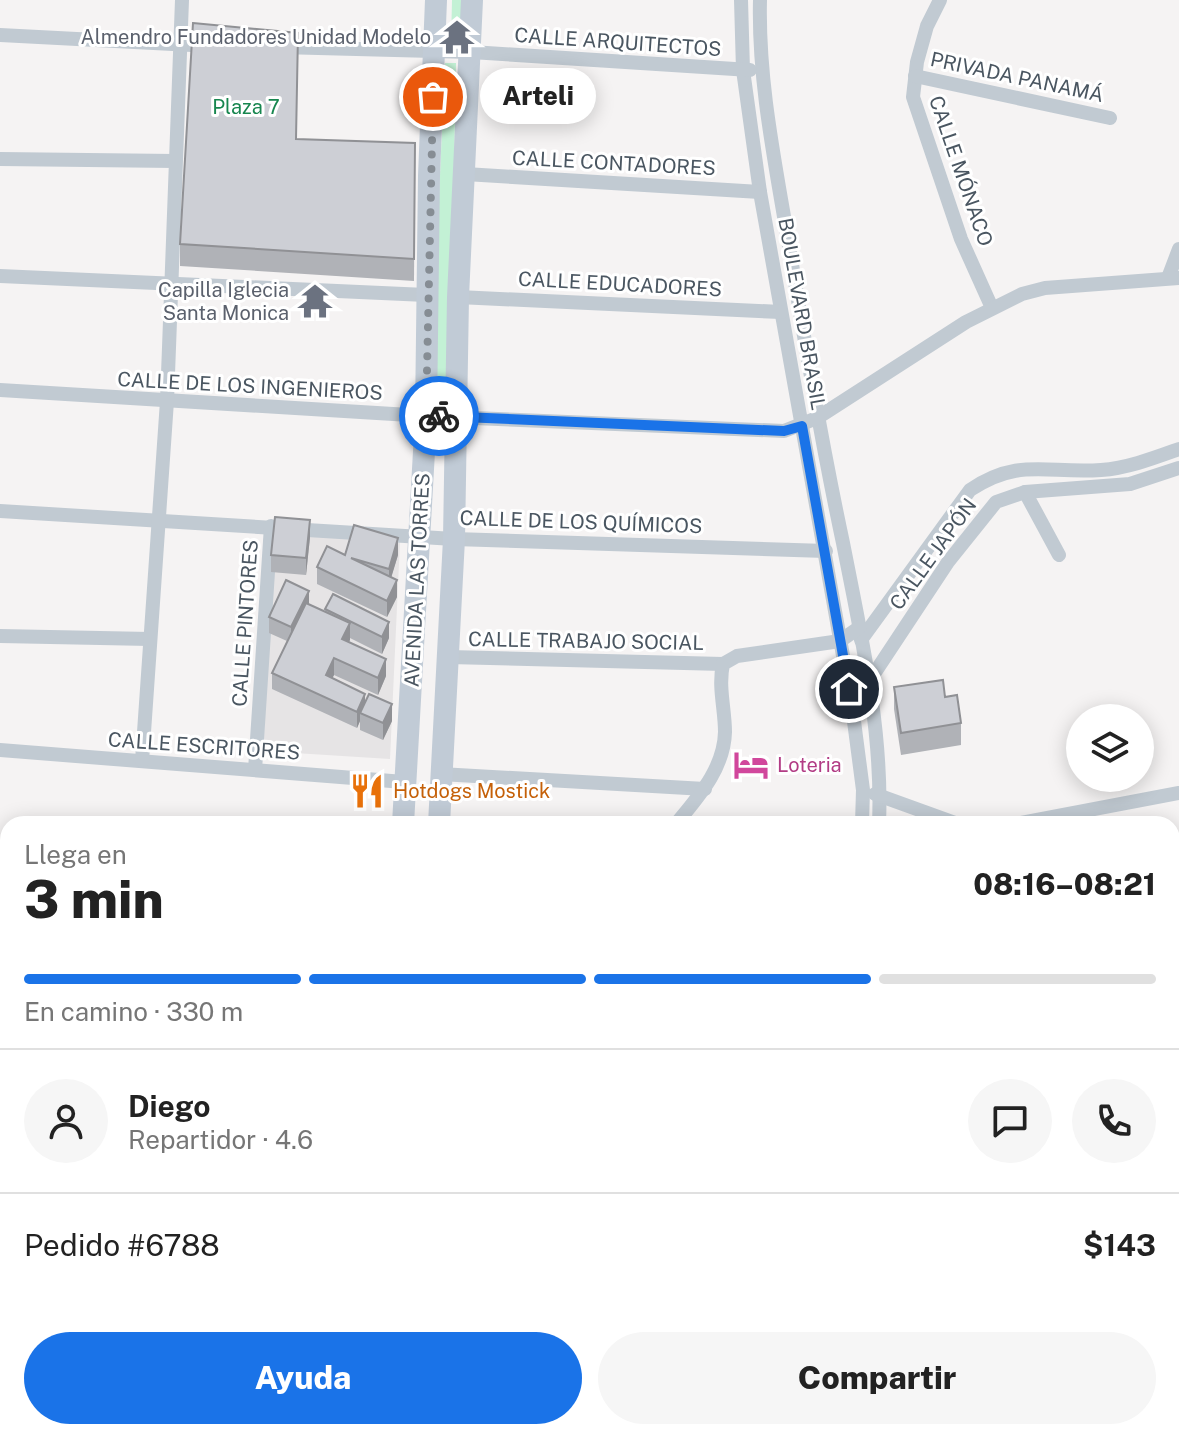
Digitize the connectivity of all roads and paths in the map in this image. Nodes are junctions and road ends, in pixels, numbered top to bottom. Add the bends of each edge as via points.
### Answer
1 (182, 0) edge
2 (436, 0) edge
3 (472, 0) edge
4 (741, 0) edge
5 (760, 0) edge
6 (940, 0) edge
7 (0, 35) edge
8 (180, 45) junction
9 (224, 46) edge
10 (270, 47) edge
11 (435, 52) junction
12 (471, 52) junction
13 (743, 70) junction
14 (763, 70) junction
15 (915, 76) junction
16 (1110, 118) dead end
17 (0, 159) edge
18 (175, 161) junction
19 (465, 174) junction
20 (760, 192) junction
21 (1179, 249) edge
22 (0, 276) edge
23 (1174, 278) edge
24 (171, 283) junction
25 (426, 295) junction
26 (458, 297) junction
27 (992, 308) junction
28 (781, 312) junction
29 (0, 390) edge
30 (167, 401) junction
31 (426, 416) junction
32 (457, 416) junction
33 (817, 418) junction
34 (802, 426) junction
35 (1179, 449) edge
36 (1179, 468) edge
37 (1025, 492) junction
38 (0, 511) edge
39 (157, 520) junction
40 (271, 526) junction
41 (421, 534) junction
42 (454, 539) junction
43 (826, 551) junction
44 (1059, 555) dead end
45 (861, 632) junction
46 (0, 636) edge
47 (150, 639) junction
48 (840, 641) junction
49 (449, 657) junction
50 (723, 664) junction
51 (845, 665) junction
52 (868, 684) junction
53 (852, 706) junction
54 (0, 750) edge
55 (142, 761) junction
56 (255, 770) junction
57 (440, 774) junction
58 (404, 782) junction
59 (705, 789) junction
60 (863, 790) junction
61 (1179, 793) edge
62 (880, 796) junction
63 (403, 816) edge
64 (439, 816) edge
65 (683, 816) edge
66 (862, 816) edge
67 (879, 816) edge
68 (936, 816) edge
69 (1057, 816) edge

1 - 8 street
2 - 11 main road, AVENIDA LAS TORRES
3 - 12 main road, AVENIDA LAS TORRES
4 - 13 street, BOULEVARD BRASIL
5 - 14 street, BOULEVARD BRASIL
6 - 15 street, CALLE MÓNACO via 927,26
7 - 8 street
8 - 9 street
8 - 18 street
10 - 11 street, CALLE ARQUITECTOS
11 - 12 street, CALLE ARQUITECTOS
11 - 25 main road, AVENIDA LAS TORRES
12 - 13 street, CALLE ARQUITECTOS
12 - 19 main road, AVENIDA LAS TORRES
13 - 14 street, CALLE ARQUITECTOS
13 - 20 street, BOULEVARD BRASIL
14 - 33 street, BOULEVARD BRASIL
15 - 16 street, PRIVADA PANAMÁ
15 - 27 street, CALLE MÓNACO via 913,97 927,142
17 - 18 street
18 - 24 street
19 - 20 street, CALLE CONTADORES
19 - 26 main road, AVENIDA LAS TORRES
20 - 28 street, BOULEVARD BRASIL
21 - 23 street
22 - 24 street
23 - 27 street, CALLE DE LOS INGENIEROS via 1045,288
24 - 25 street
24 - 30 street
25 - 31 main road, AVENIDA LAS TORRES
26 - 28 street, CALLE EDUCADORES
26 - 32 main road, AVENIDA LAS TORRES
27 - 33 street, CALLE DE LOS INGENIEROS
28 - 34 street, BOULEVARD BRASIL
29 - 30 street, CALLE DE LOS INGENIEROS
30 - 31 street, CALLE DE LOS INGENIEROS
30 - 39 street
31 - 32 street, CALLE DE LOS INGENIEROS
31 - 41 main road, AVENIDA LAS TORRES
32 - 34 street, CALLE DE LOS INGENIEROS via 784,431
32 - 42 main road, AVENIDA LAS TORRES
33 - 34 street, CALLE DE LOS INGENIEROS
33 - 45 street, BOULEVARD BRASIL
34 - 43 street, BOULEVARD BRASIL
35 - 45 street, CALLE JAPÓN via 1103,470 1009,469 991,476 970,490
36 - 37 street, CALLE JAPÓN via 1130,484
37 - 44 street
37 - 52 street, CALLE JAPÓN via 984,513
38 - 39 street, CALLE DE LOS QUÍMICOS
39 - 40 street, CALLE DE LOS QUÍMICOS
39 - 47 street
40 - 41 street, CALLE DE LOS QUÍMICOS
40 - 56 street, CALLE PINTORES
41 - 42 street, CALLE DE LOS QUÍMICOS
41 - 58 main road, AVENIDA LAS TORRES
42 - 43 street, CALLE DE LOS QUÍMICOS
42 - 49 main road, AVENIDA LAS TORRES
43 - 48 street, BOULEVARD BRASIL
45 - 48 street
45 - 51 street, CALLE JAPÓN
45 - 52 street, BOULEVARD BRASIL
46 - 47 street
47 - 55 street
48 - 50 street, CALLE TRABAJO SOCIAL via 737,656
48 - 51 street, BOULEVARD BRASIL
49 - 50 street, CALLE TRABAJO SOCIAL
49 - 57 main road, AVENIDA LAS TORRES
50 - 59 street via 724,741
51 - 53 street, BOULEVARD BRASIL
52 - 53 street, CALLE JAPÓN
52 - 62 street, BOULEVARD BRASIL
53 - 60 street, BOULEVARD BRASIL
54 - 55 street, CALLE ESCRITORES
55 - 56 street, CALLE ESCRITORES
56 - 58 street, CALLE ESCRITORES
57 - 59 street
57 - 64 main road, AVENIDA LAS TORRES
58 - 63 main road, AVENIDA LAS TORRES
59 - 65 street
60 - 62 street
60 - 66 street, BOULEVARD BRASIL
61 - 69 street
62 - 67 street, BOULEVARD BRASIL
62 - 68 street

